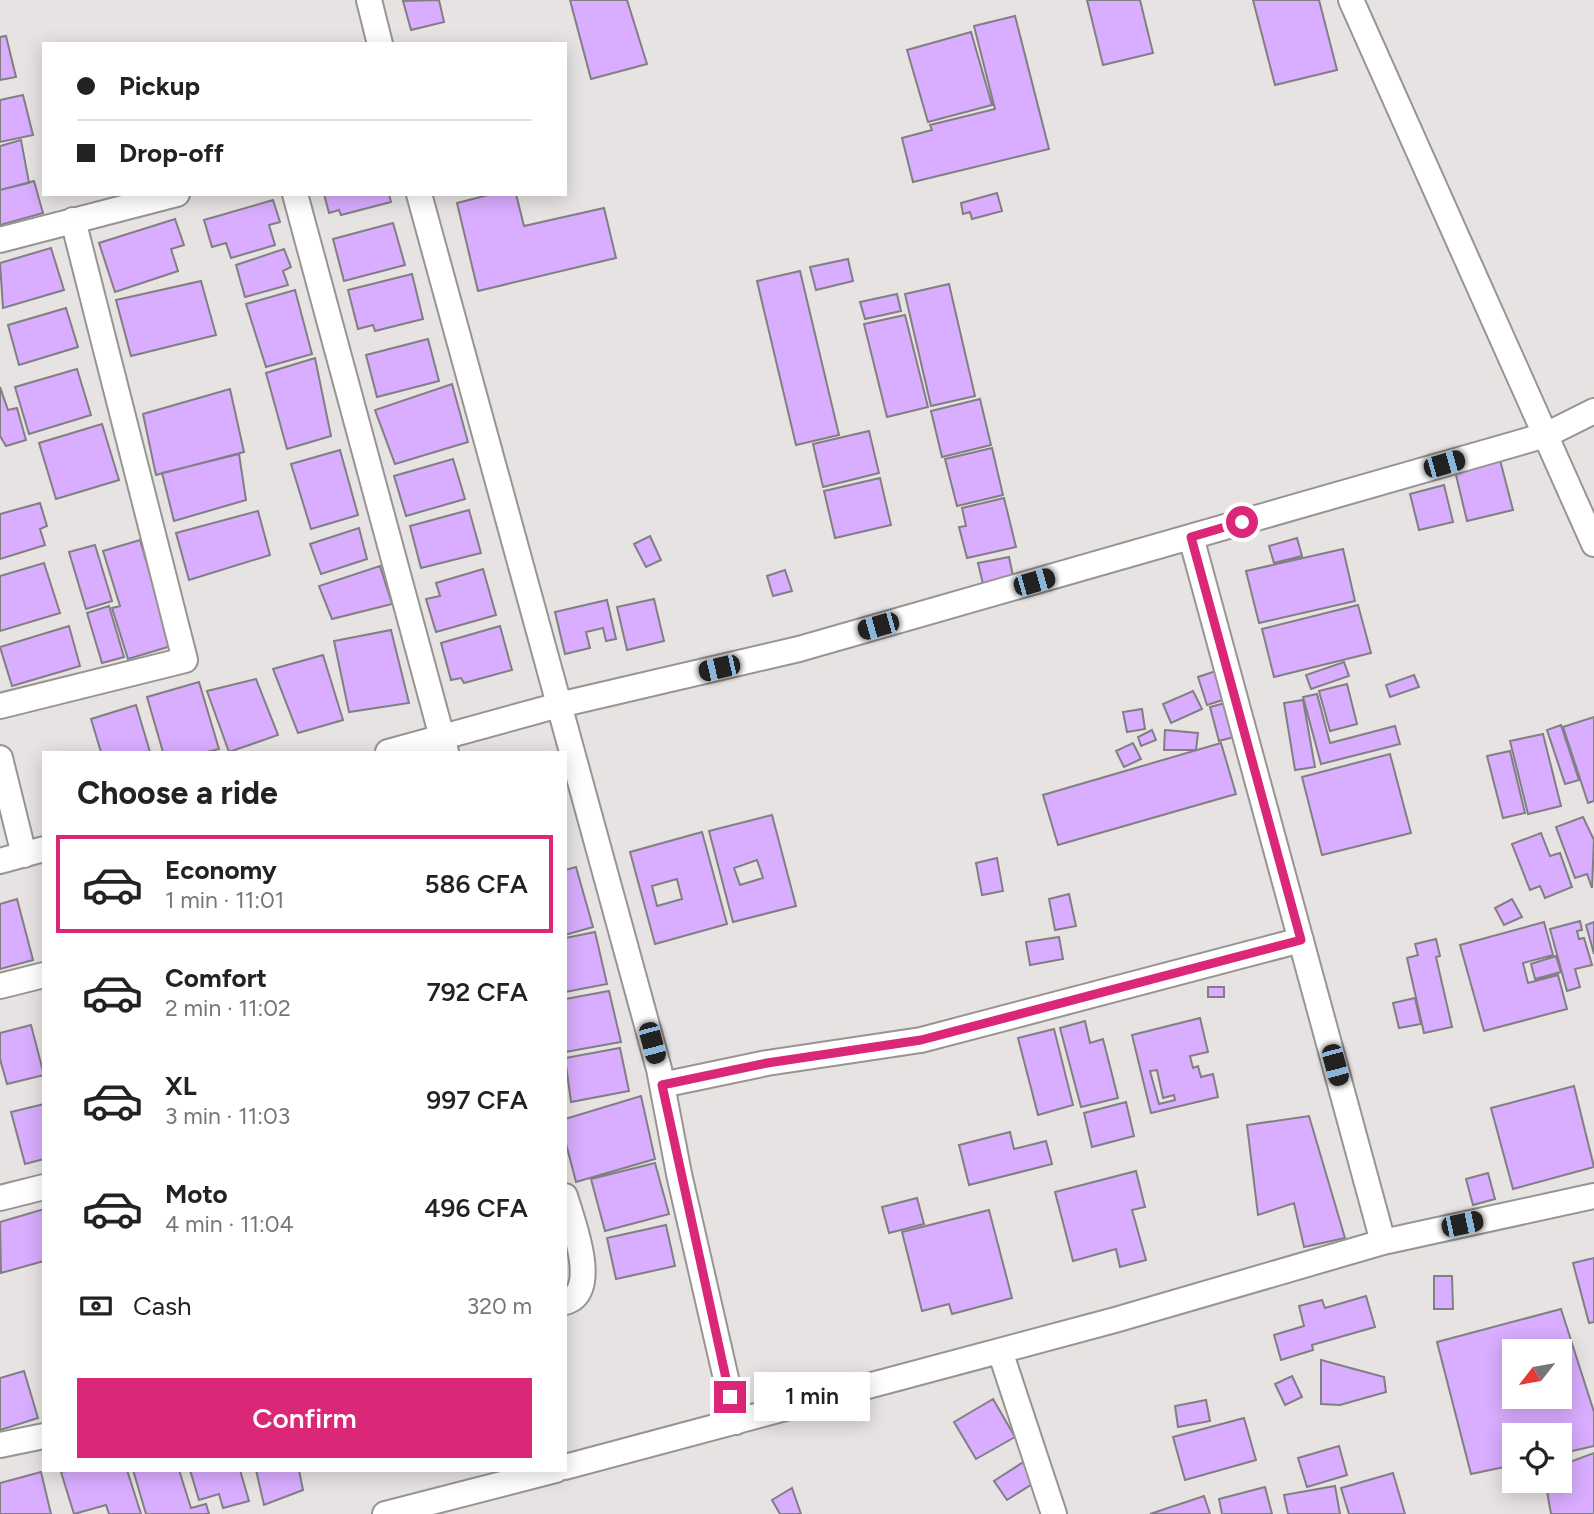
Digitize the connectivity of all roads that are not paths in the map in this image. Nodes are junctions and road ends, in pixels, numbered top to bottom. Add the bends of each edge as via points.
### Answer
1 (369, 0) edge
2 (1351, 0) edge
3 (380, 42) edge
4 (169, 196) edge
5 (296, 196) edge
6 (420, 196) edge
7 (73, 220) junction
8 (0, 240) edge
9 (1594, 411) edge
10 (1546, 435) junction
11 (1191, 537) junction
12 (1594, 544) edge
13 (559, 705) junction
14 (0, 706) edge
15 (444, 745) edge
16 (396, 751) edge
17 (0, 758) edge
18 (23, 855) edge
19 (1301, 940) junction
20 (42, 976) edge
21 (0, 986) edge
22 (662, 1085) junction
23 (42, 1188) edge
24 (1594, 1196) edge
25 (0, 1198) edge
26 (567, 1203) edge
27 (1383, 1242) junction
28 (567, 1301) edge
29 (1000, 1351) junction
30 (736, 1422) junction
31 (42, 1436) edge
32 (0, 1445) edge
33 (567, 1467) edge
34 (548, 1472) edge
35 (385, 1514) edge
36 (1054, 1514) edge

1 - 3 street
2 - 10 street
4 - 7 street
5 - 15 street
6 - 13 street
7 - 8 street
7 - 14 street via 185,660
9 - 10 street
10 - 11 street
10 - 12 street
11 - 13 street via 799,649
11 - 19 street
13 - 15 street
13 - 22 street
15 - 16 street
17 - 18 street
19 - 22 street via 921,1040 767,1063
19 - 27 street
20 - 21 street
22 - 30 street
23 - 25 street
24 - 27 street
26 - 28 street via 582,1259 583,1286
27 - 29 street
29 - 30 street
29 - 36 street
30 - 33 street
31 - 32 street
34 - 35 street

